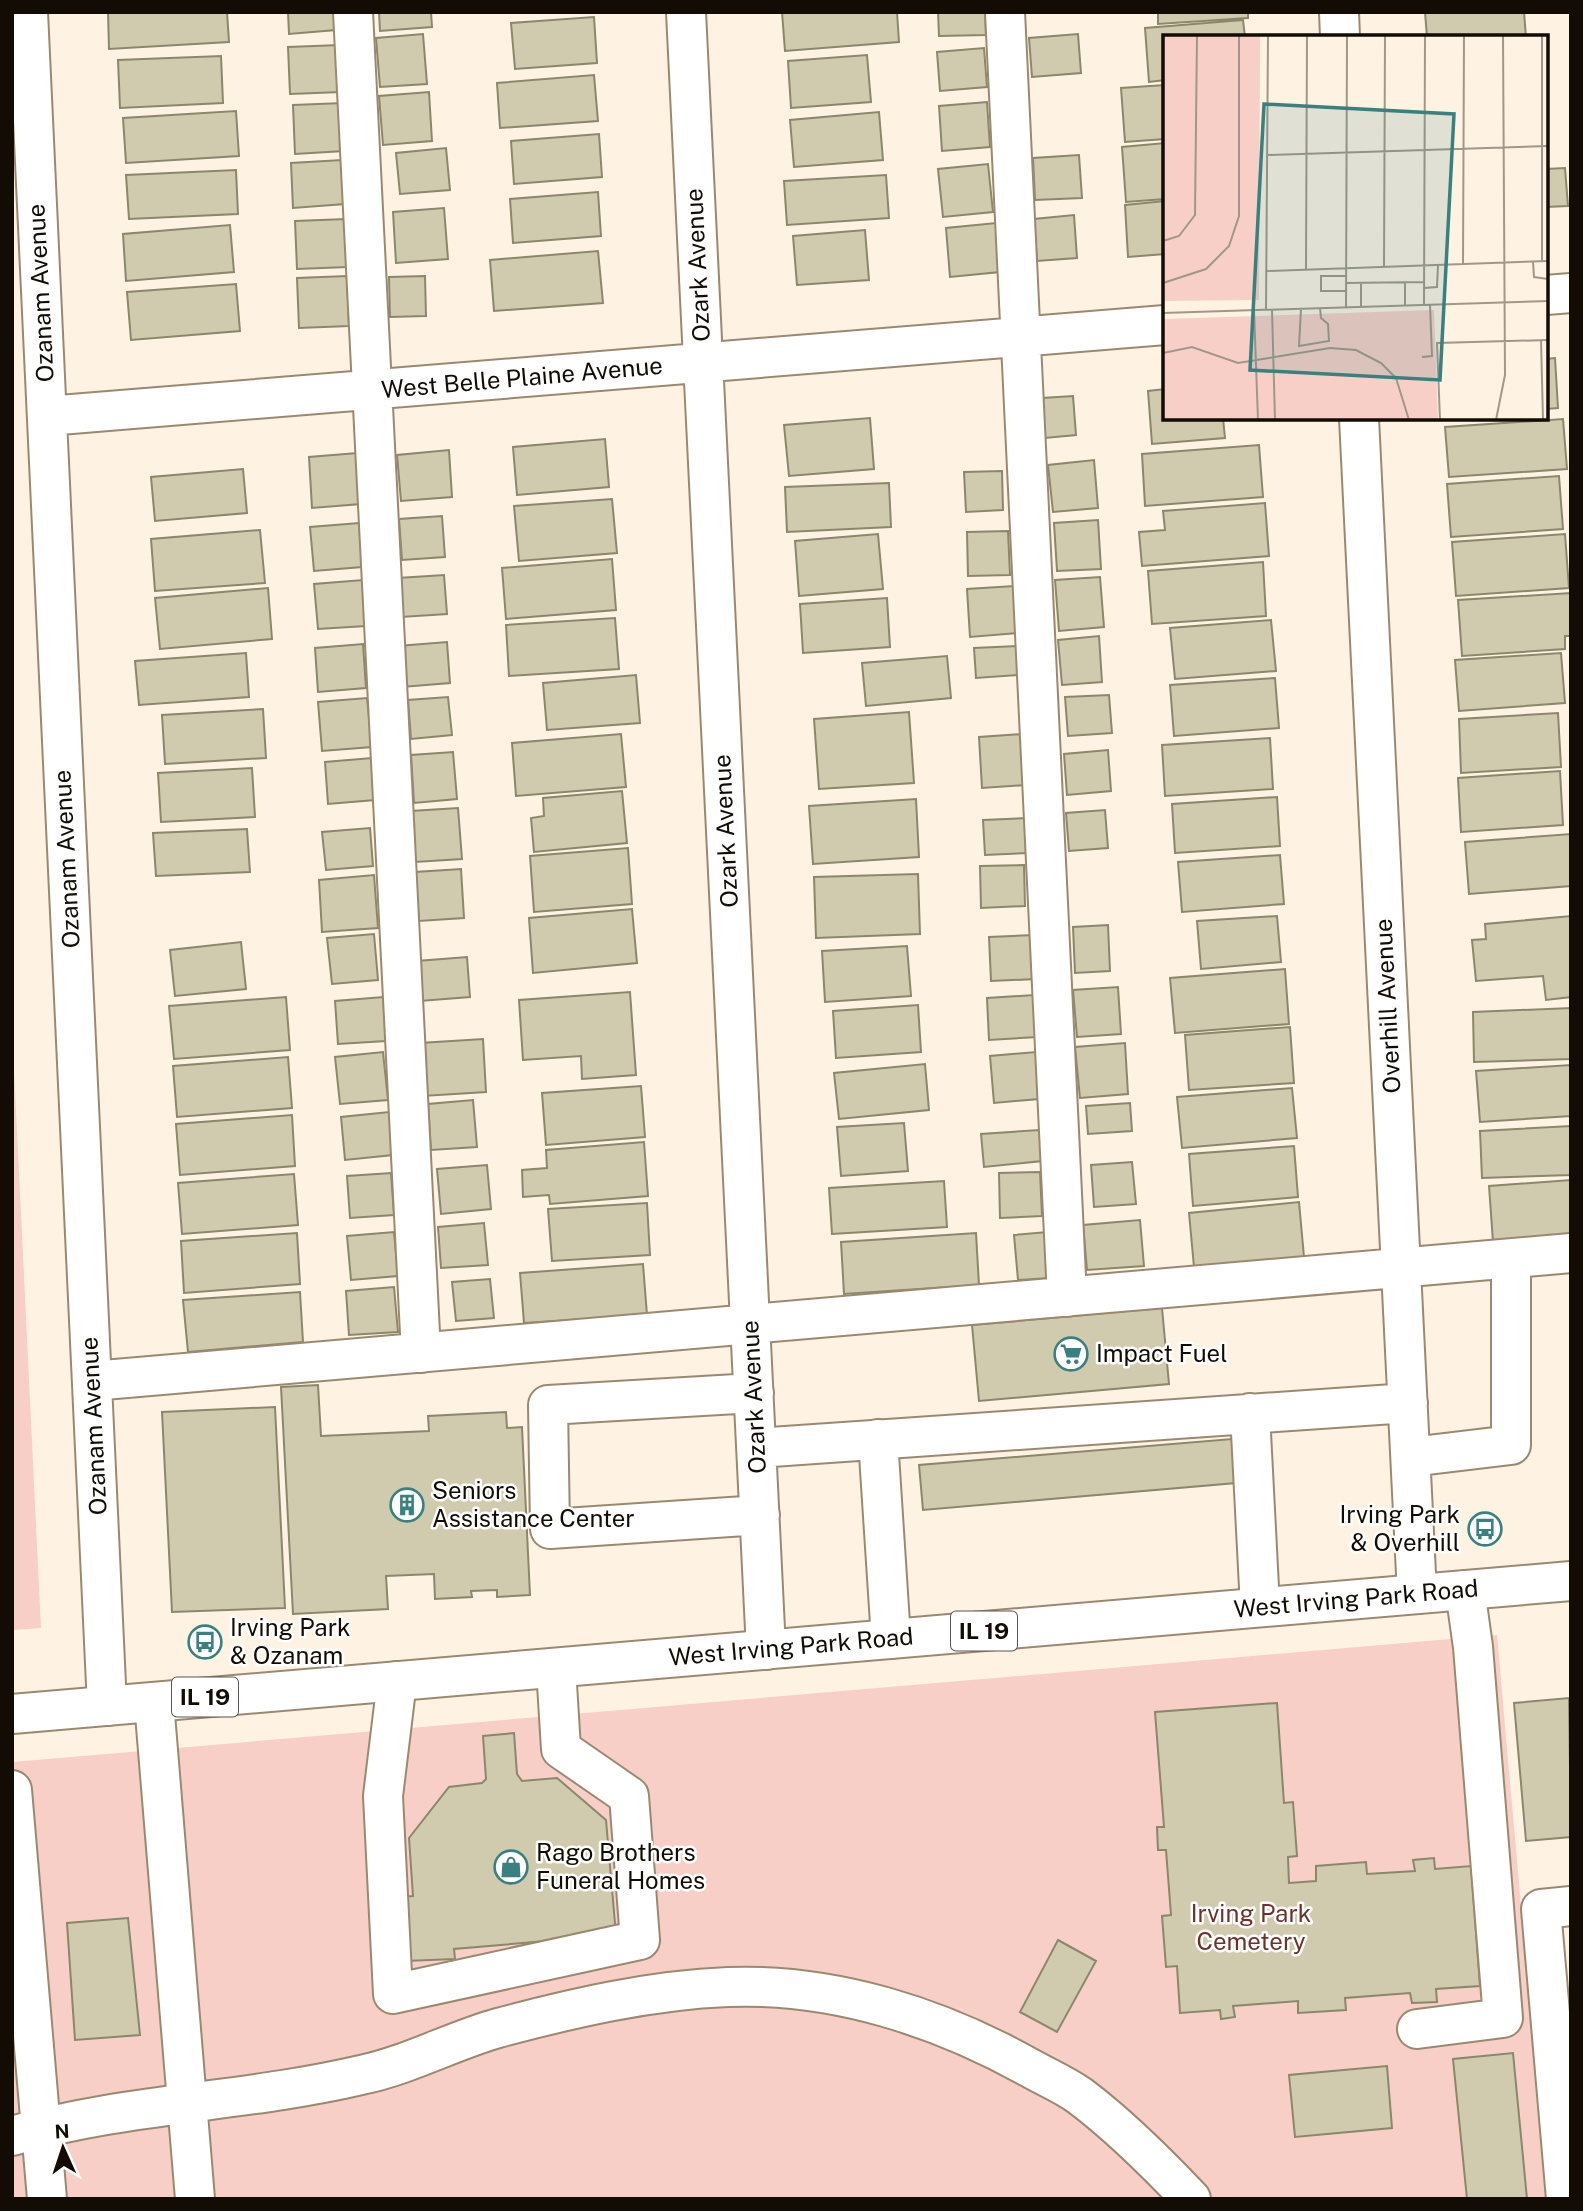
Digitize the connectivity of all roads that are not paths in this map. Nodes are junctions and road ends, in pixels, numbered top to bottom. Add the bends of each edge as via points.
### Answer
1 (28, 12) edge
2 (354, 12) edge
3 (686, 12) edge
4 (1005, 12) edge
5 (1339, 12) edge
6 (1340, 35) edge
7 (1571, 293) edge
8 (1548, 295) edge
9 (1163, 325) edge
10 (1020, 337) junction
11 (703, 363) junction
12 (373, 390) junction
13 (47, 416) junction
14 (1359, 420) edge
15 (1571, 1254) edge
16 (1511, 1259) junction
17 (1401, 1269) junction
18 (1067, 1297) junction
19 (750, 1324) junction
20 (421, 1353) junction
21 (92, 1381) junction
22 (754, 1393) junction
23 (1408, 1403) junction
24 (1250, 1413) junction
25 (878, 1439) junction
26 (757, 1448) junction
27 (1410, 1457) junction
28 (760, 1515) junction
29 (1571, 1581) edge
30 (1465, 1590) junction
31 (1417, 1594) junction
32 (1260, 1607) junction
33 (891, 1639) junction
34 (766, 1650) junction
35 (555, 1668) junction
36 (397, 1681) junction
37 (154, 1702) junction
38 (107, 1706) junction
39 (12, 1714) edge
40 (12, 1790) edge
41 (1571, 1906) edge
42 (1417, 2029) dead end
43 (187, 2102) junction
44 (26, 2132) edge
45 (47, 2199) edge
46 (195, 2199) edge
47 (1191, 2199) edge
48 (1566, 2199) edge

1 - 13 street, Ozanam Avenue
2 - 12 street
3 - 11 street, Ozark Avenue
4 - 10 street
5 - 6 street
7 - 8 street
9 - 10 street, West Belle Plaine Avenue
10 - 11 street, West Belle Plaine Avenue
10 - 18 street
11 - 12 street, West Belle Plaine Avenue
11 - 19 street, Ozark Avenue
12 - 13 street, West Belle Plaine Avenue
12 - 20 street
13 - 21 street, Ozanam Avenue
14 - 17 street, Overhill Avenue
15 - 16 street
16 - 17 street
16 - 27 street via 1511,1445
17 - 18 street
17 - 23 street, Overhill Avenue
18 - 19 street
19 - 20 street
19 - 22 street, Ozark Avenue
20 - 21 street
21 - 38 street, Ozanam Avenue
22 - 26 street, Ozark Avenue
22 - 28 street via 548,1405 550,1529
23 - 24 street
23 - 27 street, Overhill Avenue
24 - 25 street
24 - 32 street
25 - 26 street
25 - 33 street
26 - 28 street, Ozark Avenue
27 - 31 street, Overhill Avenue
28 - 34 street, Ozark Avenue
29 - 30 street, West Irving Park Road / IL 19
30 - 31 street, West Irving Park Road / IL 19
30 - 42 street via 1503,2018
31 - 32 street, West Irving Park Road / IL 19
32 - 33 street, West Irving Park Road / IL 19
33 - 34 street, West Irving Park Road / IL 19
34 - 35 street, West Irving Park Road / IL 19
35 - 36 street, West Irving Park Road / IL 19
35 - 36 street via 561,1749 629,1796 640,1940 393,1994 383,1796
36 - 37 street, West Irving Park Road / IL 19
37 - 38 street, West Irving Park Road / IL 19
37 - 43 street
38 - 39 street, West Irving Park Road / IL 19
40 - 44 street
41 - 48 street via 1541,1909
43 - 44 street
43 - 46 street
43 - 47 street via 309,2087 390,2069 496,2029 654,1994 730,1987 805,1992 868,2002 934,2022 1009,2056 1078,2095 1148,2154
44 - 45 street

